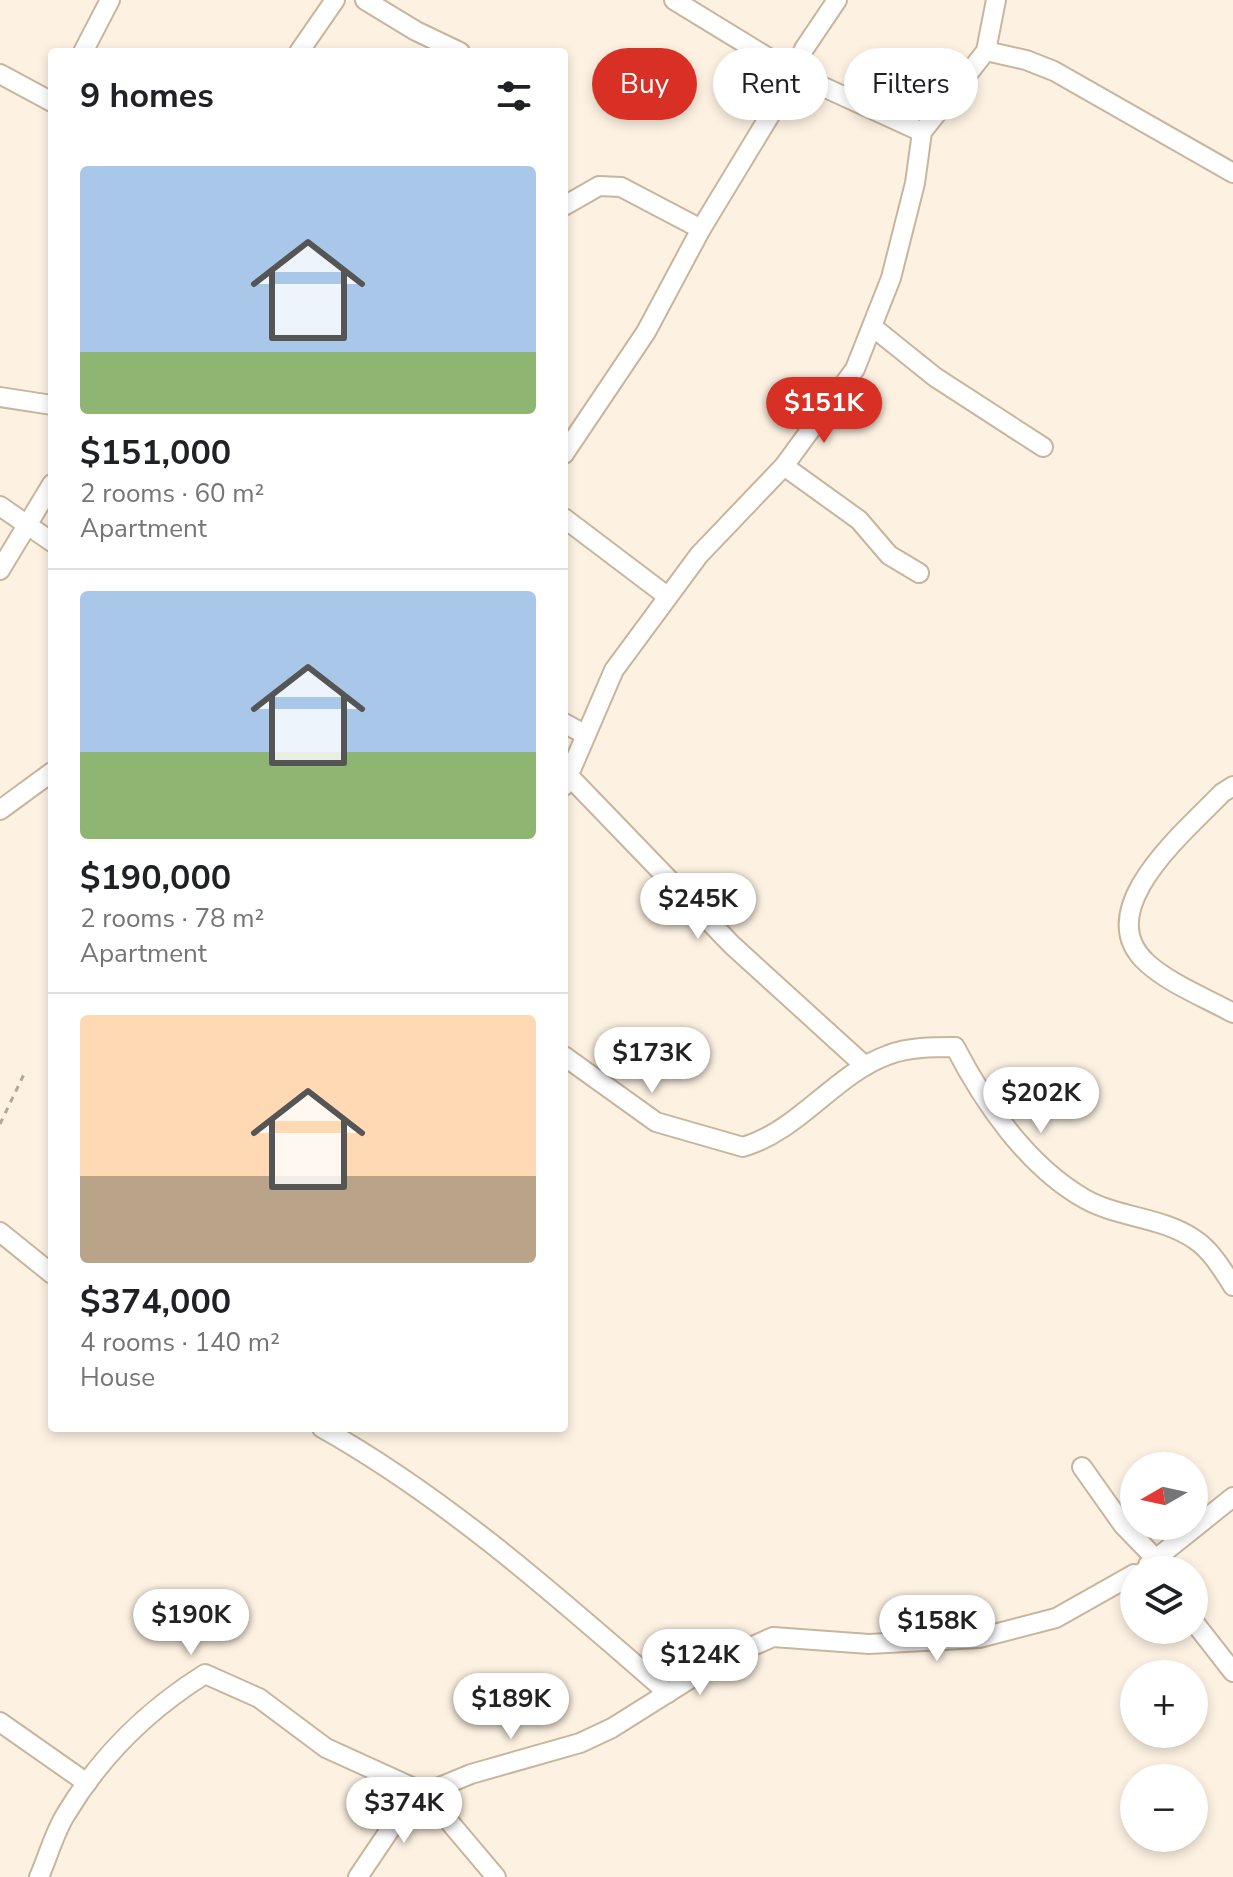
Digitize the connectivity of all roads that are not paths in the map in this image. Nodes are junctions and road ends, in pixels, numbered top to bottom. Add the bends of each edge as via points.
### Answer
1 (110, 0) edge
2 (335, 0) edge
3 (365, 0) edge
4 (674, 0) edge
5 (837, 0) edge
6 (996, 0) edge
7 (85, 48) edge
8 (302, 48) edge
9 (452, 48) edge
10 (752, 48) edge
11 (805, 48) edge
12 (986, 51) junction
13 (0, 74) edge
14 (828, 89) edge
15 (48, 100) edge
16 (767, 120) edge
17 (922, 132) junction
18 (1233, 173) edge
19 (568, 197) edge
20 (701, 229) junction
21 (874, 328) junction
22 (2, 399) edge
23 (48, 405) edge
24 (1043, 447) dead end
25 (568, 448) edge
26 (784, 466) junction
27 (48, 491) edge
28 (0, 506) edge
29 (568, 521) edge
30 (29, 526) junction
31 (48, 539) edge
32 (0, 570) edge
33 (919, 573) dead end
34 (667, 596) junction
35 (568, 725) edge
36 (586, 735) junction
37 (48, 775) edge
38 (568, 776) edge
39 (568, 783) edge
40 (1233, 786) edge
41 (0, 810) edge
42 (1233, 1013) edge
43 (568, 1059) edge
44 (865, 1066) junction
45 (0, 1232) edge
46 (48, 1271) edge
47 (1233, 1286) edge
48 (329, 1432) edge
49 (1082, 1467) dead end
50 (1233, 1497) edge
51 (1144, 1556) edge
52 (1163, 1556) edge
53 (1120, 1582) edge
54 (1208, 1640) edge
55 (1233, 1672) edge
56 (668, 1693) junction
57 (0, 1722) edge
58 (87, 1783) junction
59 (425, 1793) junction
60 (39, 1877) edge
61 (358, 1877) edge
62 (496, 1877) edge

1 - 7 street
2 - 8 street
3 - 9 street
4 - 10 street
5 - 11 street
6 - 12 street
12 - 17 street
12 - 18 street via 1054,71
13 - 15 street
14 - 17 street
16 - 20 street
17 - 21 street via 915,183
19 - 20 street via 599,186 621,187
20 - 25 street via 646,332
21 - 24 street via 935,377
21 - 26 street via 855,369
22 - 23 street
26 - 33 street via 859,520 889,555
26 - 34 street
27 - 30 street
28 - 30 street
29 - 34 street
30 - 31 street
30 - 32 street
34 - 36 street via 614,670
35 - 36 street
36 - 38 street
37 - 41 street
39 - 44 street via 732,945
40 - 42 street via 1159,861 1129,907 1126,925 1133,947 1149,965
43 - 44 street via 656,1122 743,1147 804,1115
44 - 47 street via 889,1054 955,1047 1010,1132 1056,1177 1107,1210 1175,1228 1195,1240
45 - 46 street
48 - 56 street via 373,1457 496,1548
49 - 51 street
50 - 52 street
53 - 56 street via 1056,1618 979,1638 869,1644 773,1637 717,1662
54 - 55 street
56 - 59 street via 580,1743
57 - 58 street
58 - 59 street via 166,1698 205,1674 259,1698 326,1748
58 - 60 street via 65,1816
59 - 61 street via 391,1828
59 - 62 street

